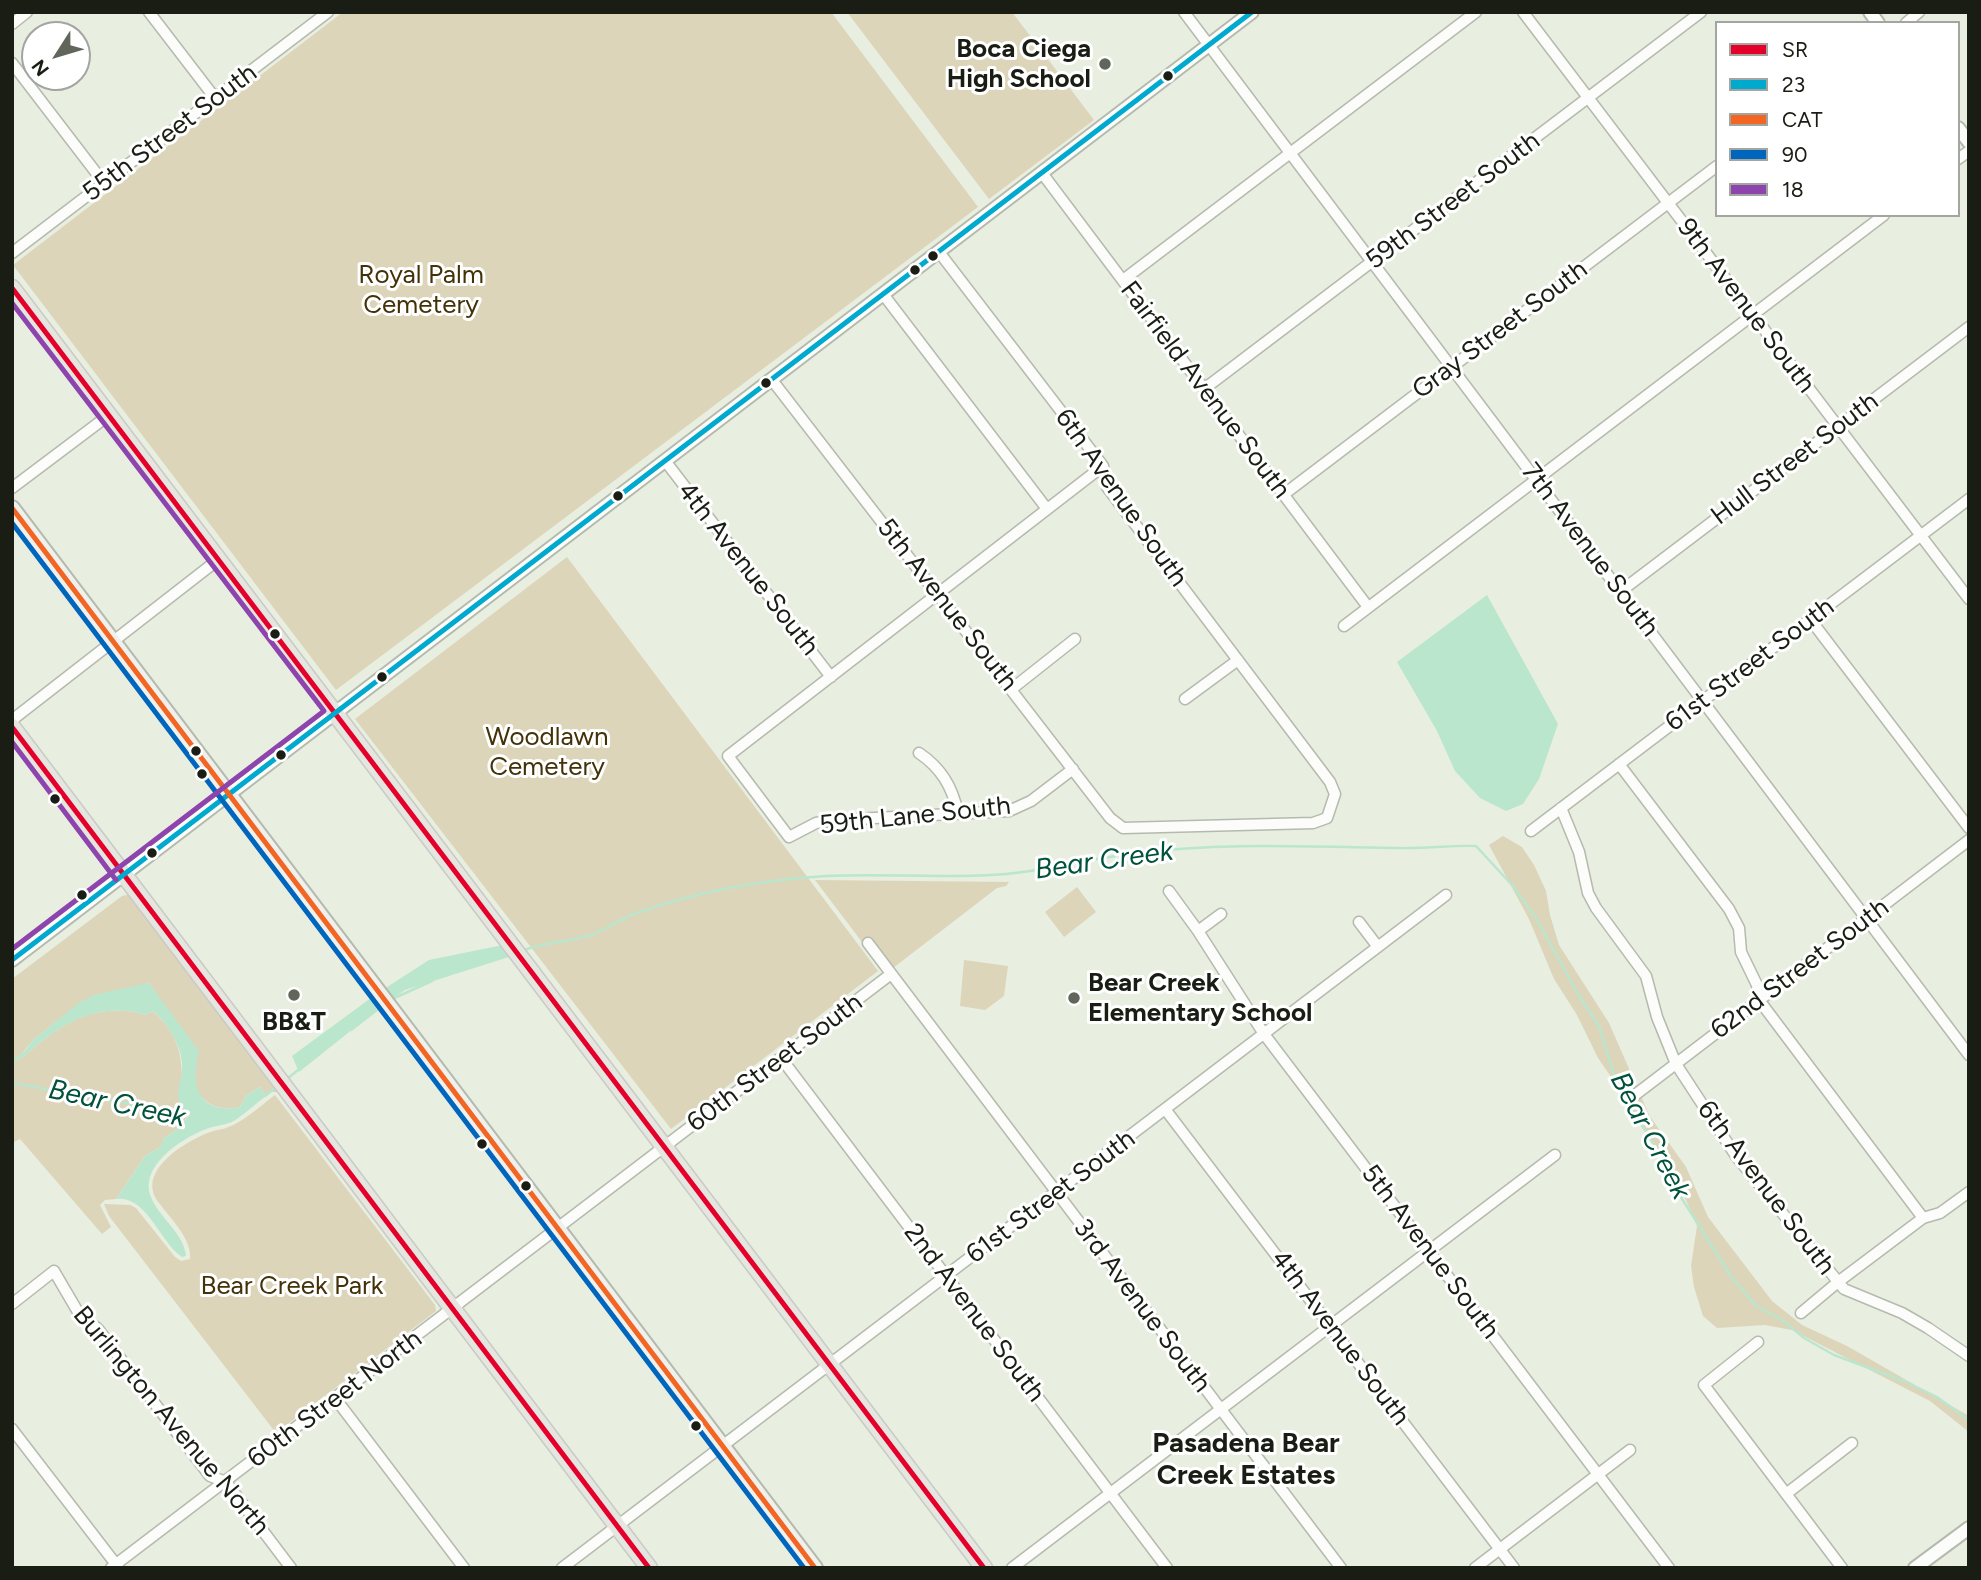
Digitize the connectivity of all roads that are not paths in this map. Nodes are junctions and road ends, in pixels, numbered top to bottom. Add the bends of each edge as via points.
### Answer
1 (27, 12) edge
2 (149, 12) edge
3 (1184, 12) edge
4 (1252, 12) edge
5 (1476, 12) edge
6 (1523, 12) edge
7 (1701, 12) edge
8 (324, 13) edge
9 (12, 24) edge
10 (1209, 46) junction
11 (12, 63) edge
12 (1588, 98) junction
13 (215, 99) junction
14 (1289, 154) junction
15 (1715, 167) edge
16 (1042, 173) junction
17 (104, 183) junction
18 (1667, 203) junction
19 (1881, 217) edge
20 (939, 252) junction
21 (12, 253) edge
22 (1372, 263) junction
23 (1123, 280) junction
24 (12, 288) edge
25 (883, 294) junction
26 (1753, 315) junction
27 (1969, 327) edge
28 (1452, 367) junction
29 (772, 380) junction
30 (1204, 389) junction
31 (109, 415) junction
32 (1838, 426) junction
33 (666, 462) junction
34 (1103, 466) junction
35 (1536, 480) junction
36 (12, 488) edge
37 (1283, 495) junction
38 (1969, 499) edge
39 (12, 508) edge
40 (1047, 509) junction
41 (1921, 536) junction
42 (219, 559) junction
43 (1621, 591) junction
44 (938, 596) junction
45 (1969, 600) edge
46 (1368, 607) junction
47 (1810, 619) junction
48 (1344, 626) dead end
49 (1074, 639) dead end
50 (113, 641) junction
51 (1238, 660) junction
52 (831, 677) junction
53 (1013, 688) junction
54 (1185, 699) dead end
55 (1702, 701) junction
56 (336, 713) junction
57 (12, 720) edge
58 (12, 727) edge
59 (919, 752) dead end
60 (1619, 764) junction
61 (1073, 769) junction
62 (229, 793) junction
63 (1561, 808) junction
64 (958, 813) junction
65 (1123, 828) joint
66 (1969, 828) edge
67 (1531, 831) dead end
68 (1969, 840) edge
69 (123, 875) junction
70 (1169, 891) dead end
71 (1446, 895) dead end
72 (1221, 914) dead end
73 (1865, 919) junction
74 (1359, 922) dead end
75 (1198, 930) junction
76 (868, 943) dead end
77 (1378, 947) junction
78 (12, 960) edge
79 (891, 974) junction
80 (1759, 1000) junction
81 (1264, 1034) junction
82 (1969, 1055) edge
83 (781, 1058) junction
84 (1676, 1063) junction
85 (1631, 1098) dead end
86 (1165, 1109) junction
87 (665, 1147) junction
88 (1555, 1155) dead end
89 (1056, 1192) junction
90 (1969, 1192) edge
91 (1923, 1218) junction
92 (559, 1229) junction
93 (1430, 1250) junction
94 (947, 1276) junction
95 (1838, 1282) junction
96 (12, 1304) edge
97 (454, 1309) junction
98 (1801, 1313) dead end
99 (1331, 1326) junction
100 (1758, 1342) dead end
101 (1966, 1352) edge
102 (830, 1363) junction
103 (335, 1398) junction
104 (1221, 1409) junction
105 (12, 1429) edge
106 (1852, 1443) dead end
107 (723, 1446) junction
108 (1630, 1450) dead end
109 (1598, 1475) junction
110 (226, 1482) junction
111 (1111, 1493) junction
112 (1786, 1494) junction
113 (617, 1526) junction
114 (1969, 1528) edge
115 (1500, 1549) junction
116 (115, 1567) edge
117 (291, 1568) edge
118 (464, 1568) edge
119 (562, 1568) edge
120 (649, 1568) edge
121 (815, 1568) edge
122 (984, 1568) edge
123 (1012, 1568) edge
124 (1167, 1568) edge
125 (1341, 1568) edge
126 (1475, 1568) edge
127 (1514, 1568) edge
128 (1669, 1568) edge
129 (1842, 1568) edge
130 (1915, 1568) edge

1 - 9 street
2 - 13 street
3 - 10 street, 7th Avenue South
4 - 10 street
5 - 14 street
6 - 12 street, 9th Avenue South
7 - 12 street, 59th Street South
8 - 13 street, 55th Street South
10 - 14 street, 7th Avenue South
10 - 16 street
11 - 17 street
12 - 18 street, 9th Avenue South
12 - 22 street, 59th Street South
13 - 17 street, 55th Street South
14 - 22 street, 7th Avenue South
14 - 23 street
15 - 18 street, Gray Street South
16 - 20 street
16 - 23 street, Fairfield Avenue South
17 - 21 street, 55th Street South
18 - 26 street, 9th Avenue South
18 - 28 street, Gray Street South
19 - 26 street
20 - 25 street
20 - 34 street, 6th Avenue South
22 - 28 street, 7th Avenue South
22 - 30 street, 59th Street South
23 - 30 street, Fairfield Avenue South
24 - 31 main road
25 - 29 street
25 - 40 street
26 - 32 street, 9th Avenue South
26 - 35 street
27 - 32 street, Hull Street South
28 - 35 street, 7th Avenue South
28 - 37 street, Gray Street South
29 - 33 street
29 - 44 street, 5th Avenue South
30 - 37 street, Fairfield Avenue South
31 - 36 street
31 - 42 main road
32 - 41 street, 9th Avenue South
32 - 43 street, Hull Street South
33 - 52 street, 4th Avenue South
33 - 56 street
34 - 40 street
34 - 51 street, 6th Avenue South via 1107,487
35 - 43 street, 7th Avenue South
35 - 46 street
37 - 46 street, Fairfield Avenue South
38 - 41 street, 61st Street South
39 - 50 main road
40 - 44 street
41 - 45 street, 9th Avenue South
41 - 47 street, 61st Street South
42 - 50 street
42 - 56 main road
43 - 55 street, 7th Avenue South
44 - 52 street
44 - 53 street, 5th Avenue South
46 - 48 street
47 - 55 street, 61st Street South
47 - 66 street
49 - 53 street
50 - 57 street
50 - 62 main road
51 - 54 street
51 - 65 street, 6th Avenue South via 1330,782 1335,794 1327,818 1313,824
52 - 64 street, 59th Lane South via 728,756 789,837 816,823 836,820
53 - 61 street, 5th Avenue South
55 - 60 street, 61st Street South
55 - 73 street, 7th Avenue South
56 - 62 street
56 - 87 main road
58 - 69 main road
59 - 64 street via 948,782
60 - 63 street, 61st Street South
60 - 80 street via 1729,909 1739,928 1741,952
61 - 64 street, 59th Lane South via 1009,811
61 - 65 street, 5th Avenue South
62 - 69 street
62 - 92 main road
63 - 67 street, 61st Street South
63 - 84 street, 6th Avenue South via 1579,852 1588,893 1646,976
68 - 73 street, 62nd Street South
69 - 78 street
69 - 97 main road
70 - 75 street, 5th Avenue South
71 - 77 street, 61st Street South
72 - 75 street
73 - 80 street, 62nd Street South
73 - 82 street, 7th Avenue South
74 - 77 street
75 - 81 street, 5th Avenue South
76 - 79 street, 3rd Avenue South
77 - 81 street, 61st Street South
79 - 83 street, 60th Street South
79 - 89 street, 3rd Avenue South
80 - 84 street, 62nd Street South
80 - 91 street
81 - 86 street, 61st Street South
81 - 93 street, 5th Avenue South
83 - 87 street, 60th Street South
83 - 94 street, 2nd Avenue South
84 - 85 street, 62nd Street South
84 - 95 street, 6th Avenue South via 1735,1156
86 - 89 street, 61st Street South
86 - 99 street, 4th Avenue South
87 - 92 street, 60th Street South
87 - 102 main road
88 - 93 street
89 - 94 street, 61st Street South
89 - 104 street, 3rd Avenue South
90 - 91 street via 1940,1213
91 - 95 street
92 - 97 street, 60th Street North
92 - 107 main road
93 - 99 street
93 - 109 street, 5th Avenue South
94 - 102 street, 61st Street South
94 - 111 street, 2nd Avenue South
95 - 98 street
95 - 101 street, 6th Avenue South via 1854,1294 1902,1313
96 - 110 street, Burlington Avenue North via 54,1271 78,1312 98,1329 210,1476
97 - 103 street, 60th Street North
97 - 113 main road
99 - 104 street
99 - 115 street, 4th Avenue South
100 - 112 street via 1704,1385
102 - 107 street, 61st Street South
102 - 122 main road
103 - 110 street, 60th Street North
103 - 118 street
104 - 111 street
104 - 125 street, 3rd Avenue South
105 - 116 street
106 - 112 street
107 - 113 street, 61st Street South
107 - 121 main road
108 - 109 street
109 - 115 street
109 - 128 street, 5th Avenue South
110 - 116 street, 60th Street North
110 - 117 street, Burlington Avenue North
111 - 123 street
111 - 124 street, 2nd Avenue South
112 - 129 street
113 - 119 street, 61st Street South
113 - 120 main road
114 - 130 street
115 - 126 street
115 - 127 street, 4th Avenue South

